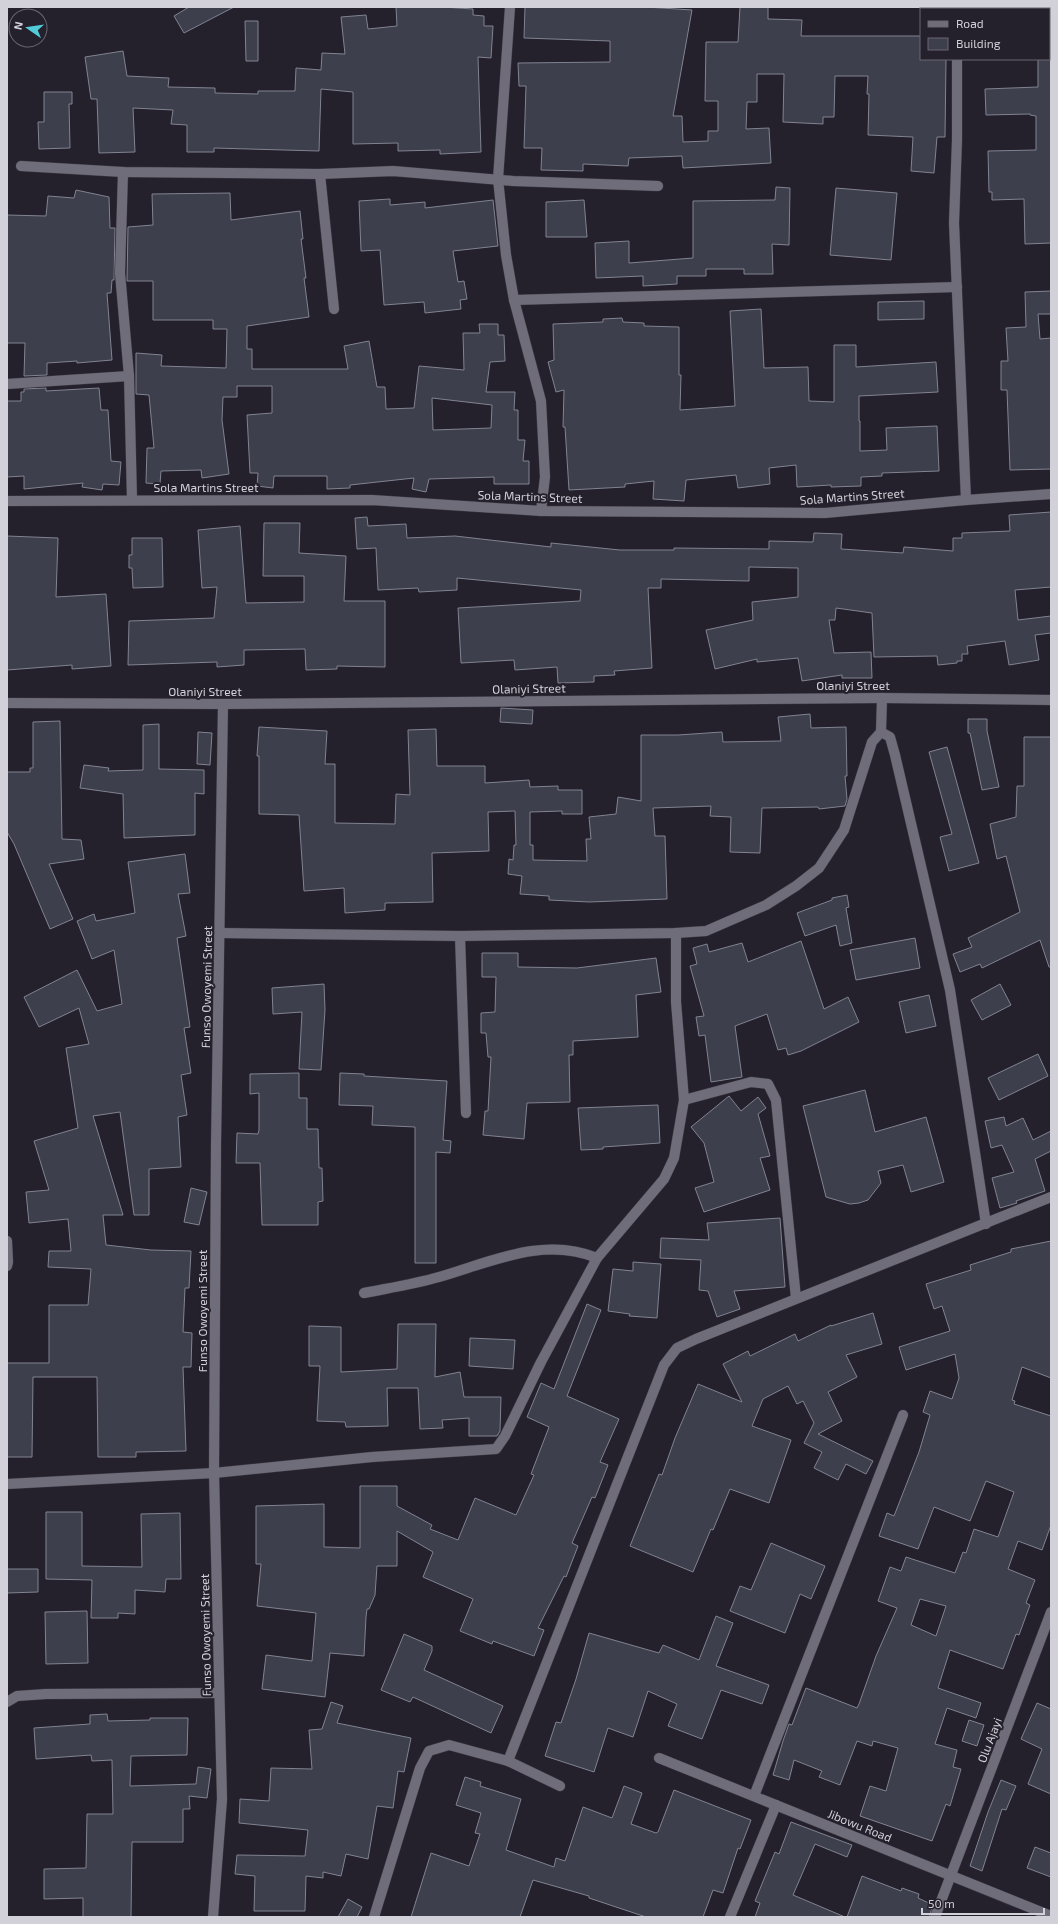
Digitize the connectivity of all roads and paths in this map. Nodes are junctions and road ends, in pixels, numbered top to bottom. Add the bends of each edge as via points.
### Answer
1 (510, 7) edge
2 (957, 60) edge
3 (21, 166) dead end
4 (123, 172) junction
5 (320, 174) junction
6 (498, 179) junction
7 (658, 186) dead end
8 (957, 287) junction
9 (514, 300) junction
10 (334, 309) dead end
11 (129, 376) junction
12 (7, 384) edge
13 (1051, 494) edge
14 (132, 500) junction
15 (966, 500) junction
16 (7, 501) edge
17 (541, 511) junction
18 (882, 698) junction
19 (1051, 700) edge
20 (7, 702) edge
21 (223, 704) junction
22 (881, 732) junction
23 (220, 933) junction
24 (676, 933) junction
25 (460, 936) junction
26 (684, 1100) junction
27 (466, 1112) dead end
28 (1051, 1197) edge
29 (986, 1224) junction
30 (7, 1241) edge
31 (597, 1258) junction
32 (7, 1266) edge
33 (364, 1293) dead end
34 (796, 1298) junction
35 (903, 1415) dead end
36 (214, 1473) junction
37 (7, 1484) edge
38 (1051, 1612) edge
39 (219, 1693) junction
40 (7, 1702) edge
41 (659, 1758) dead end
42 (508, 1761) junction
43 (560, 1786) dead end
44 (754, 1796) junction
45 (776, 1805) junction
46 (950, 1877) junction
47 (1051, 1916) edge
48 (213, 1917) edge
49 (374, 1917) edge
50 (730, 1917) edge
51 (935, 1917) edge

1 - 6 street
2 - 8 street via 958,140 954,223
3 - 4 street
4 - 5 street
4 - 11 street via 120,273
5 - 6 street via 393,171
5 - 10 street
6 - 7 street
6 - 9 street via 506,255
8 - 9 street
8 - 15 street
9 - 17 street via 541,401 545,477
11 - 12 street
11 - 14 street
13 - 15 street, Sola Martins Street
14 - 16 street, Sola Martins Street
14 - 17 street, Sola Martins Street via 372,500
15 - 17 street, Sola Martins Street via 825,513
18 - 19 street, Olaniyi Street
18 - 21 street, Olaniyi Street
18 - 22 street
20 - 21 street, Olaniyi Street
21 - 23 street, Funso Owoyemi Street
22 - 24 street via 872,742 844,830 819,868 766,905 706,931
22 - 29 street via 890,737 895,755 950,990
23 - 25 street
23 - 36 street, Funso Owoyemi Street
24 - 25 street
24 - 26 street via 676,1002
25 - 27 street
26 - 31 street via 674,1158 664,1180
26 - 34 street via 751,1082 768,1084 776,1100
28 - 29 street
29 - 34 street
30 - 32 street
31 - 33 street via 553,1248 505,1256 438,1277
31 - 36 street via 496,1449 372,1457
34 - 42 street via 678,1348 664,1365
35 - 44 street
36 - 37 street
36 - 39 street, Funso Owoyemi Street
38 - 46 street, Olu Ajayi
39 - 40 street via 39,1694 17,1696
39 - 48 street, Funso Owoyemi Street via 222,1799
41 - 44 street, Jibowu Road
42 - 43 street
42 - 49 street via 449,1745 429,1751 420,1768
44 - 45 street, Jibowu Road
45 - 46 street, Jibowu Road
45 - 50 street
46 - 47 street, Jibowu Road
46 - 51 street, Olu Ajayi

